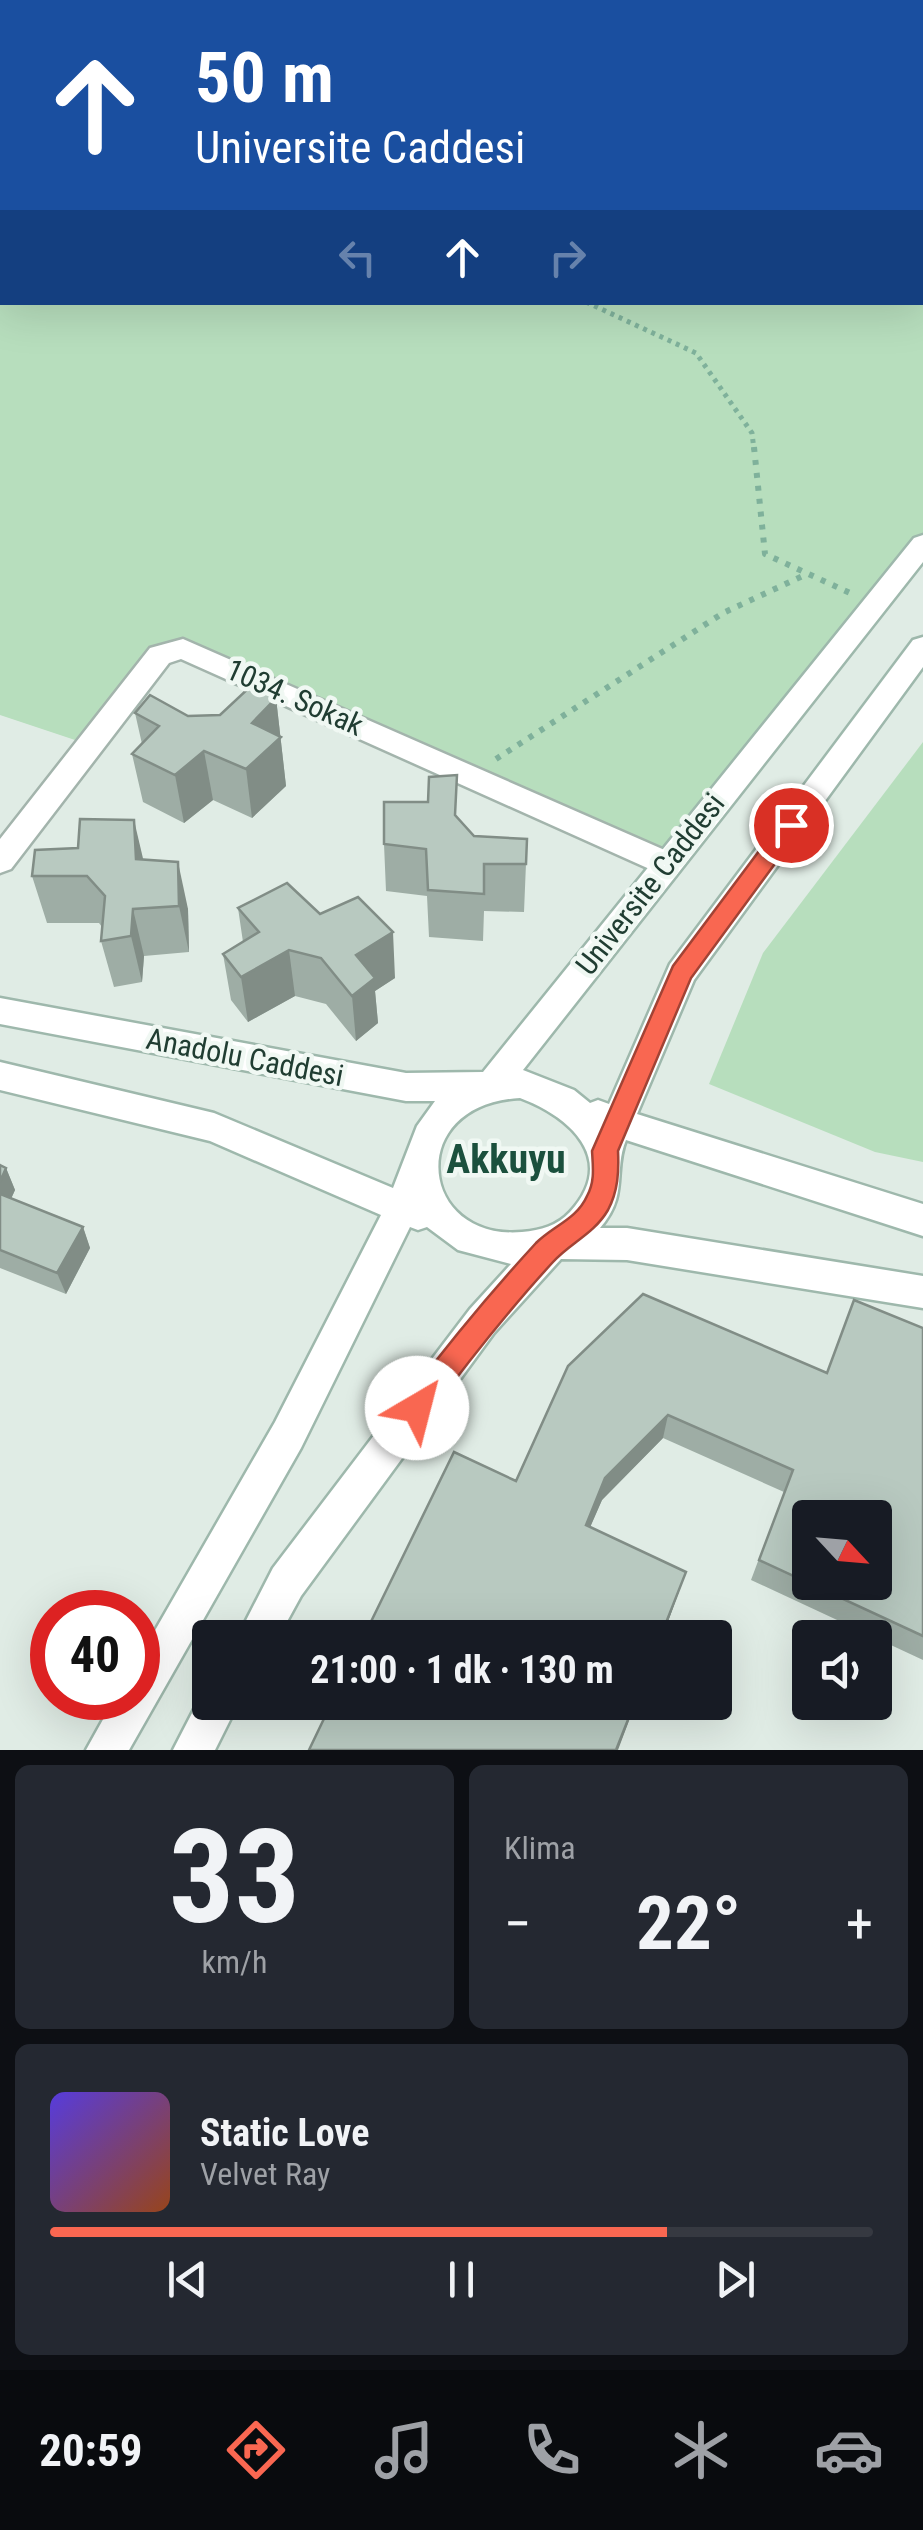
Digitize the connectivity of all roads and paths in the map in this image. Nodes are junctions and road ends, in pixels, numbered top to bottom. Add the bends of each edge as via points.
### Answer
1 (592, 305) edge
2 (923, 544) edge
3 (808, 573) junction
4 (874, 604) junction
5 (923, 647) edge
6 (470, 776) junction
7 (0, 861) edge
8 (665, 863) junction
9 (0, 1011) edge
10 (0, 1076) edge
11 (492, 1086) junction
12 (611, 1136) junction
13 (420, 1163) junction
14 (402, 1207) junction
15 (923, 1220) edge
16 (462, 1236) junction
17 (554, 1243) junction
18 (923, 1292) edge
19 (266, 1620) edge
20 (160, 1658) edge
21 (124, 1720) edge
22 (210, 1720) edge
23 (106, 1750) edge
24 (193, 1750) edge

1 - 3 path via 696,353 752,433 766,554
2 - 4 street, Universite Caddesi
3 - 4 path
3 - 6 path via 723,612
4 - 8 street, Universite Caddesi
5 - 12 street via 681,972
6 - 7 street, 1034. Sokak via 183,649 160,655
6 - 8 street, 1034. Sokak
8 - 11 street, Universite Caddesi
9 - 11 street, Anadolu Caddesi via 406,1087
10 - 14 street via 214,1128
11 - 12 street via 550,1090
11 - 13 street via 442,1114
12 - 15 street via 674,1142
12 - 17 street via 598,1204 580,1227
13 - 14 street
13 - 16 street via 438,1216
14 - 16 street
14 - 20 street via 294,1430
16 - 17 street via 491,1248
17 - 18 street via 627,1244
17 - 19 street via 482,1320 286,1582
21 - 23 street
22 - 24 street

